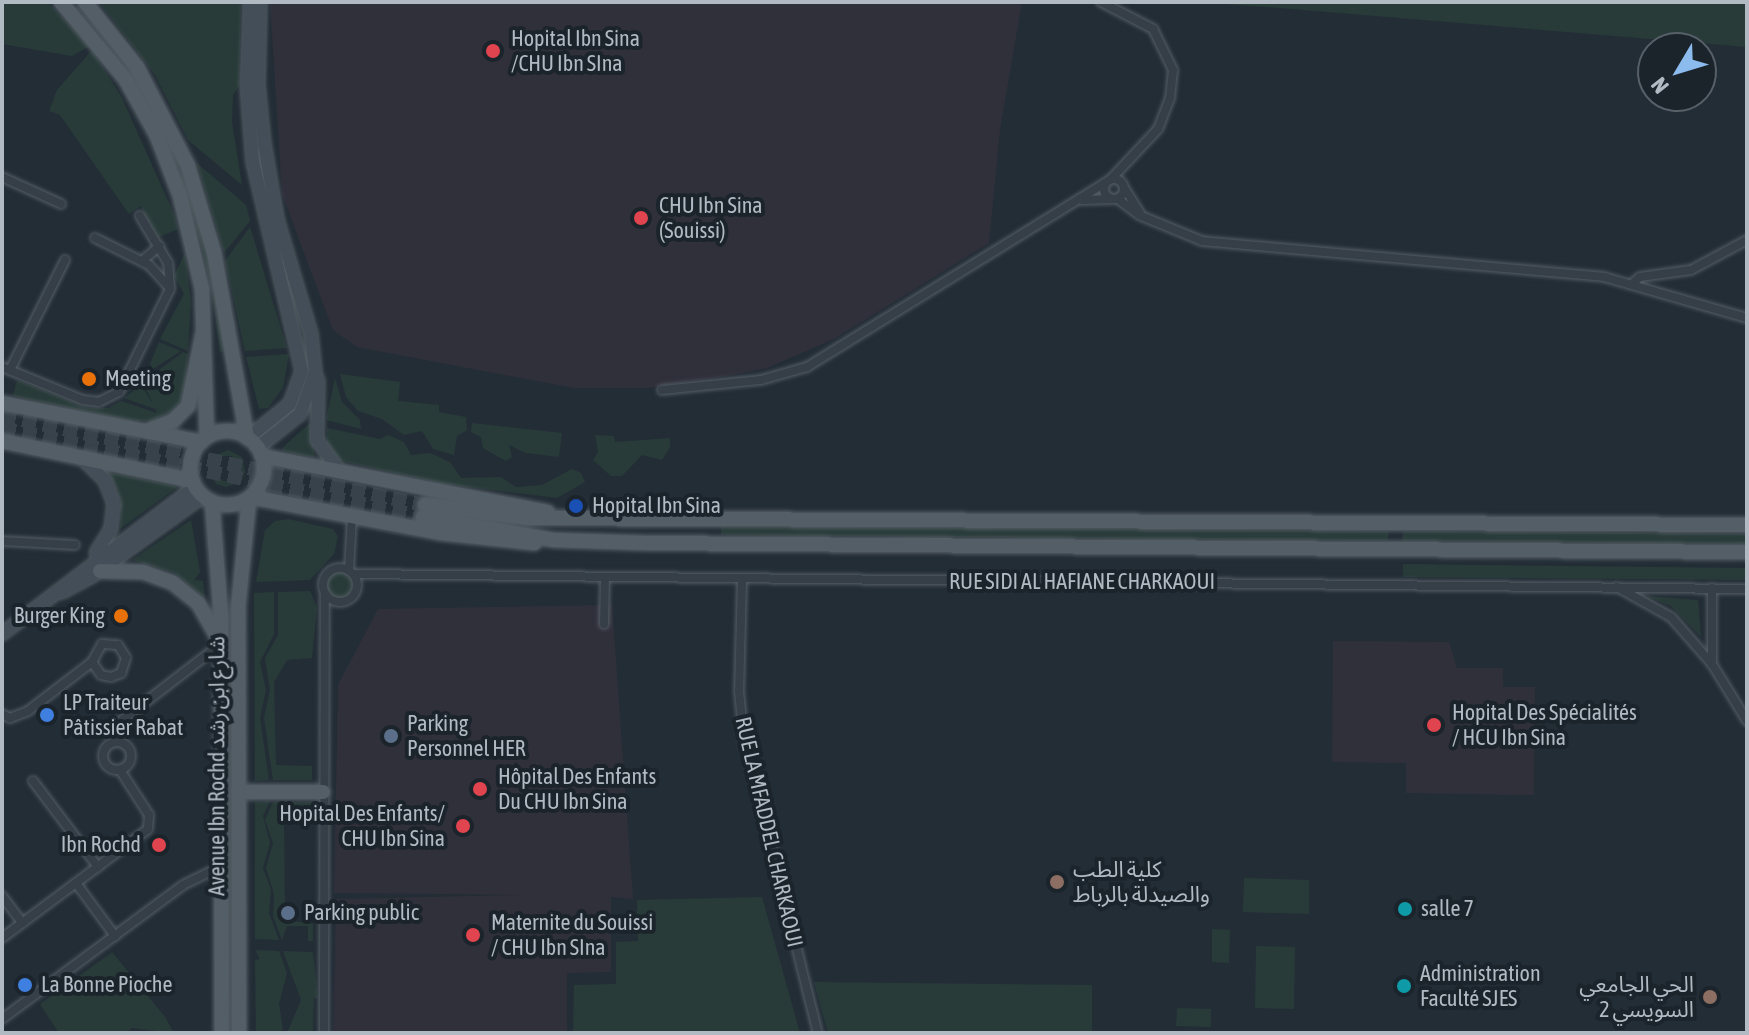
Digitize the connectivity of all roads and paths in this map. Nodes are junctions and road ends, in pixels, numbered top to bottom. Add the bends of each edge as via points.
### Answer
1 (61, 2) edge
2 (85, 2) edge
3 (250, 2) edge
4 (260, 2) edge
5 (1101, 2) edge
6 (1130, 162) junction
7 (2, 177) edge
8 (1109, 181) junction
9 (1123, 186) junction
10 (1116, 199) junction
11 (1078, 200) junction
12 (61, 204) dead end
13 (140, 216) dead end
14 (1147, 218) junction
15 (95, 238) dead end
16 (1747, 240) edge
17 (159, 246) junction
18 (65, 260) dead end
19 (142, 261) junction
20 (1633, 283) junction
21 (170, 289) junction
22 (1747, 318) edge
23 (206, 324) junction
24 (6, 368) edge
25 (315, 372) junction
26 (662, 390) dead end
27 (2, 403) edge
28 (144, 431) junction
29 (204, 440) junction
30 (2, 441) edge
31 (253, 445) junction
32 (78, 455) junction
33 (340, 472) junction
34 (201, 491) junction
35 (250, 498) junction
36 (352, 516) junction
37 (560, 516) junction
38 (1747, 525) edge
39 (553, 540) junction
40 (2, 541) edge
41 (75, 545) dead end
42 (348, 547) junction
43 (1747, 552) edge
44 (336, 567) junction
45 (92, 569) junction
46 (352, 572) junction
47 (382, 577) junction
48 (605, 578) junction
49 (742, 580) junction
50 (1617, 587) junction
51 (1712, 588) junction
52 (357, 589) junction
53 (1747, 589) edge
54 (325, 595) junction
55 (342, 602) junction
56 (326, 623) junction
57 (604, 624) dead end
58 (2, 634) edge
59 (221, 644) junction
60 (92, 662) junction
61 (1712, 664) junction
62 (2, 714) edge
63 (1747, 721) edge
64 (108, 731) dead end
65 (120, 770) dead end
66 (33, 781) dead end
67 (238, 792) junction
68 (323, 792) junction
69 (223, 865) junction
70 (98, 867) junction
71 (76, 883) junction
72 (2, 896) edge
73 (22, 923) junction
74 (115, 936) junction
75 (2, 938) edge
76 (2, 1019) edge
77 (222, 1033) edge
78 (239, 1033) edge
79 (324, 1033) edge
80 (818, 1033) edge

1 - 23 main road via 107,53 157,136 189,226
2 - 31 main road via 145,79 188,166 214,252
3 - 31 main road via 247,85 253,162 302,371 290,404
4 - 25 main road via 258,85 264,144 277,219 311,334
5 - 6 street via 1153,29 1173,70 1161,121
6 - 8 street
6 - 9 street
7 - 12 street
8 - 9 street
8 - 10 street via 1105,193
8 - 11 street
9 - 10 street
9 - 14 street
10 - 11 street
10 - 14 street
11 - 26 street via 807,367 773,378
13 - 17 street
14 - 20 street via 1183,235 1222,244
15 - 19 street
16 - 20 street via 1691,270 1640,277
17 - 19 street
17 - 21 street via 170,271
18 - 24 street
19 - 21 street
20 - 22 street
21 - 24 street via 127,382 114,396 83,400
23 - 28 main road via 188,406 173,421
23 - 29 main road
25 - 31 main road via 300,414
25 - 33 main road via 320,397 317,440
27 - 28 main road
28 - 29 main road
29 - 31 main road via 228,431
29 - 34 main road via 191,463
30 - 32 main road
31 - 33 main road
31 - 35 main road via 264,474
32 - 34 main road
32 - 45 main road via 105,480 114,504 108,536
33 - 37 main road
34 - 35 main road via 234,504
34 - 45 main road
34 - 59 main road, Avenue Ibn Rochd شارع ابن رشد
35 - 36 main road
35 - 67 main road, Avenue Ibn Rochd شارع ابن رشد via 238,608
36 - 39 main road via 498,542
36 - 42 street
37 - 38 main road
37 - 39 main road via 424,511
39 - 43 main road
40 - 41 street
42 - 44 street
42 - 46 street
44 - 46 street
44 - 54 street via 324,578
45 - 58 main road
45 - 59 main road via 143,572 173,583 198,603
46 - 47 street, RUE SIDI AL HAFIANE CHARKAOUI
46 - 52 street
47 - 48 street, RUE SIDI AL HAFIANE CHARKAOUI
47 - 52 street
48 - 49 street, RUE SIDI AL HAFIANE CHARKAOUI
48 - 57 street
49 - 50 street, RUE SIDI AL HAFIANE CHARKAOUI
49 - 80 street, RUE LA MFADDEL CHARKAOUI via 743,731
50 - 51 street
50 - 61 street, RUE SIDI AL HAFIANE CHARKAOUI via 1665,612
51 - 53 street
51 - 61 street
52 - 55 street
54 - 55 street
54 - 56 street
55 - 56 street
56 - 68 street
59 - 64 street
59 - 69 main road, Avenue Ibn Rochd شارع ابن رشد
60 - 60 street via 101,675 111,677 124,668 126,658 118,645 107,643 98,647
60 - 62 street via 28,711 10,718
61 - 63 street, RUE SIDI AL HAFIANE CHARKAOUI
65 - 70 street via 149,815 146,832
66 - 70 street
67 - 68 main road
67 - 78 main road, Avenue Ibn Rochd شارع ابن رشد
68 - 79 street
69 - 74 street via 183,885
69 - 77 main road, Avenue Ibn Rochd شارع ابن رشد
70 - 71 street
71 - 73 street
71 - 74 street
72 - 73 street
73 - 75 street
74 - 76 street

